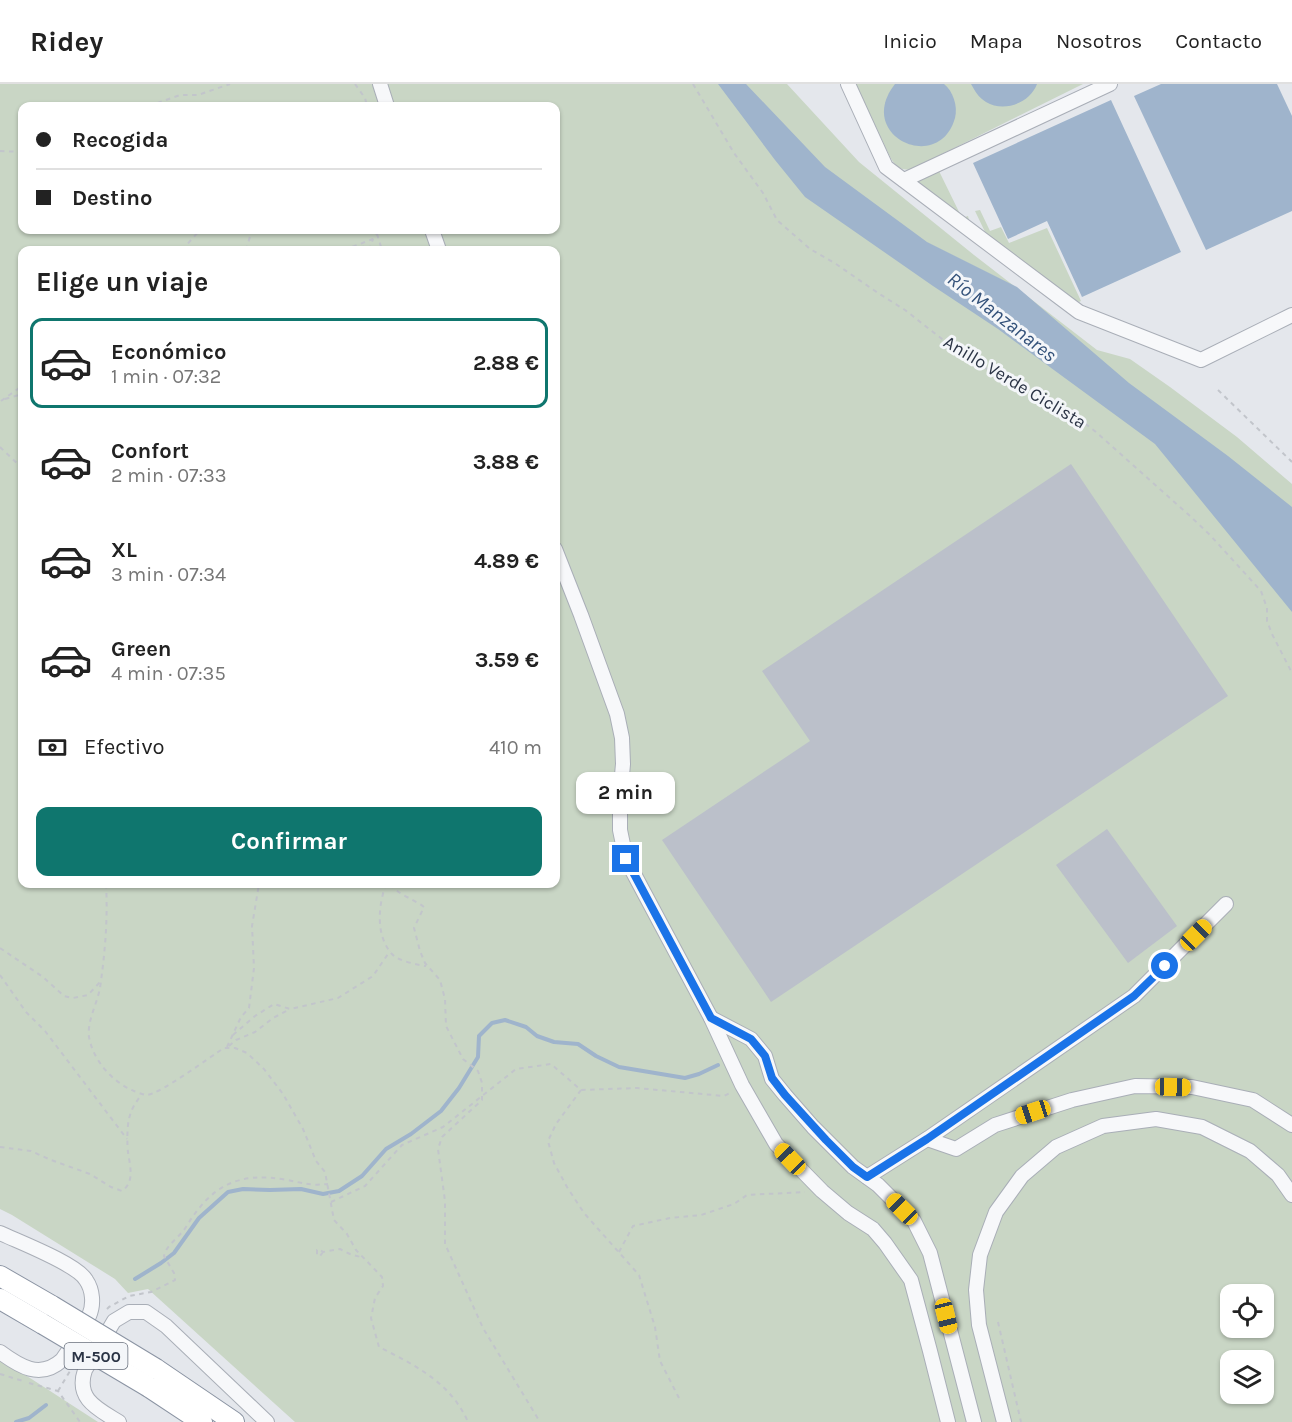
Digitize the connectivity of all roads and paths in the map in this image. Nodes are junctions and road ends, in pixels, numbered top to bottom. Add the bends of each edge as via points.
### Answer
1 (230, 84) edge
2 (355, 84) edge
3 (380, 84) edge
4 (693, 84) edge
5 (848, 84) edge
6 (1110, 84) edge
7 (160, 102) edge
8 (366, 102) edge
9 (386, 102) edge
10 (0, 151) edge
11 (18, 152) edge
12 (904, 180) junction
13 (196, 234) edge
14 (377, 234) edge
15 (373, 239) junction
16 (365, 243) junction
17 (186, 246) edge
18 (356, 246) edge
19 (364, 246) edge
20 (370, 246) edge
21 (1292, 315) edge
22 (18, 389) edge
23 (1218, 390) dead end
24 (18, 395) edge
25 (1, 401) edge
26 (0, 447) edge
27 (1292, 462) edge
28 (18, 464) edge
29 (560, 562) edge
30 (1292, 673) edge
31 (106, 888) edge
32 (259, 888) edge
33 (385, 888) edge
34 (393, 888) edge
35 (1226, 904) dead end
36 (0, 948) edge
37 (390, 951) junction
38 (428, 967) junction
39 (0, 975) edge
40 (100, 982) junction
41 (290, 1009) junction
42 (711, 1018) junction
43 (233, 1035) junction
44 (227, 1048) junction
45 (742, 1086) junction
46 (581, 1090) junction
47 (142, 1094) junction
48 (482, 1096) junction
49 (1292, 1125) edge
50 (127, 1139) junction
51 (927, 1139) junction
52 (0, 1147) edge
53 (867, 1177) junction
54 (328, 1184) junction
55 (822, 1191) junction
56 (1292, 1195) edge
57 (331, 1202) junction
58 (0, 1233) edge
59 (323, 1252) dead end
60 (619, 1252) junction
61 (365, 1259) junction
62 (0, 1276) edge
63 (151, 1292) dead end
64 (0, 1299) edge
65 (998, 1322) dead end
66 (0, 1352) edge
67 (0, 1374) edge
68 (152, 1378) junction
69 (679, 1398) dead end
70 (80, 1422) edge
71 (119, 1422) edge
72 (202, 1422) edge
73 (234, 1422) edge
74 (267, 1422) edge
75 (468, 1422) edge
76 (540, 1422) edge
77 (948, 1422) edge
78 (974, 1422) edge
79 (1004, 1422) edge
80 (1021, 1422) edge

1 - 7 path
2 - 8 path
3 - 9 lane
4 - 30 path, Anillo Verde Ciclista via 777,220 810,249 904,310 956,350 1073,414 1210,535 1260,591 1272,634
5 - 12 lane via 886,167
6 - 12 lane
10 - 11 path
12 - 21 lane via 1078,312 1201,360
13 - 17 path
14 - 15 path
15 - 16 path
15 - 20 path
16 - 18 path
16 - 19 path
22 - 25 path
23 - 27 path
24 - 25 path
26 - 28 path
29 - 42 lane via 621,730 620,830 626,859
31 - 40 path via 108,914
32 - 43 path via 252,926 252,993 249,1008
33 - 37 path via 380,924 384,944
34 - 38 path via 424,907 414,928
35 - 51 lane via 1134,996
36 - 40 path via 64,996 88,995
37 - 38 path via 396,958
37 - 41 path via 373,976 338,998
38 - 48 path via 441,980 446,1026 463,1059 478,1071
39 - 50 path
40 - 47 path via 90,1021 93,1051 106,1072 124,1087
41 - 43 path via 274,1004
41 - 44 path
42 - 45 lane
42 - 53 lane via 751,1039 765,1056 772,1078 785,1095
43 - 44 path
44 - 47 path via 160,1090
44 - 54 path via 247,1053 283,1094
45 - 46 path via 724,1096 637,1088
45 - 55 lane via 776,1144
46 - 48 path via 551,1064 516,1069
46 - 60 path via 548,1141 567,1187
47 - 50 path via 128,1120
48 - 57 path via 443,1127 402,1145 365,1186
48 - 76 path via 442,1137 438,1149 446,1201 445,1244 483,1329
49 - 51 lane via 1253,1100 1192,1087 1135,1086 1072,1100 995,1125 956,1149
50 - 52 path via 132,1170 122,1191 31,1151
51 - 53 lane
53 - 78 lane via 914,1221 930,1253
54 - 57 path
54 - 63 path via 246,1179 213,1192 165,1250 164,1256 176,1280
55 - 60 path via 747,1195 734,1204 700,1215 633,1226
55 - 77 lane via 873,1229 911,1280
56 - 79 lane via 1250,1151 1202,1127 1156,1119 1103,1126 1056,1147 1022,1176 996,1212 980,1255 976,1290 979,1325
57 - 61 path via 334,1220
58 - 66 lane, M-500 via 65,1263 86,1278 92,1301 90,1316 57,1365 27,1369
59 - 61 path via 340,1249
60 - 69 path via 639,1275 656,1327 660,1360
61 - 75 path via 382,1277 383,1286 375,1298 371,1318 379,1347 426,1372 446,1388
62 - 68 highway, M-500, bridge via 52,1306
64 - 68 highway, M-500, bridge
65 - 80 path
67 - 70 path via 58,1391
68 - 72 highway, M-500
68 - 73 highway, M-500
71 - 74 lane, M-500 via 88,1401 82,1377 114,1321 129,1312 146,1312 166,1326

